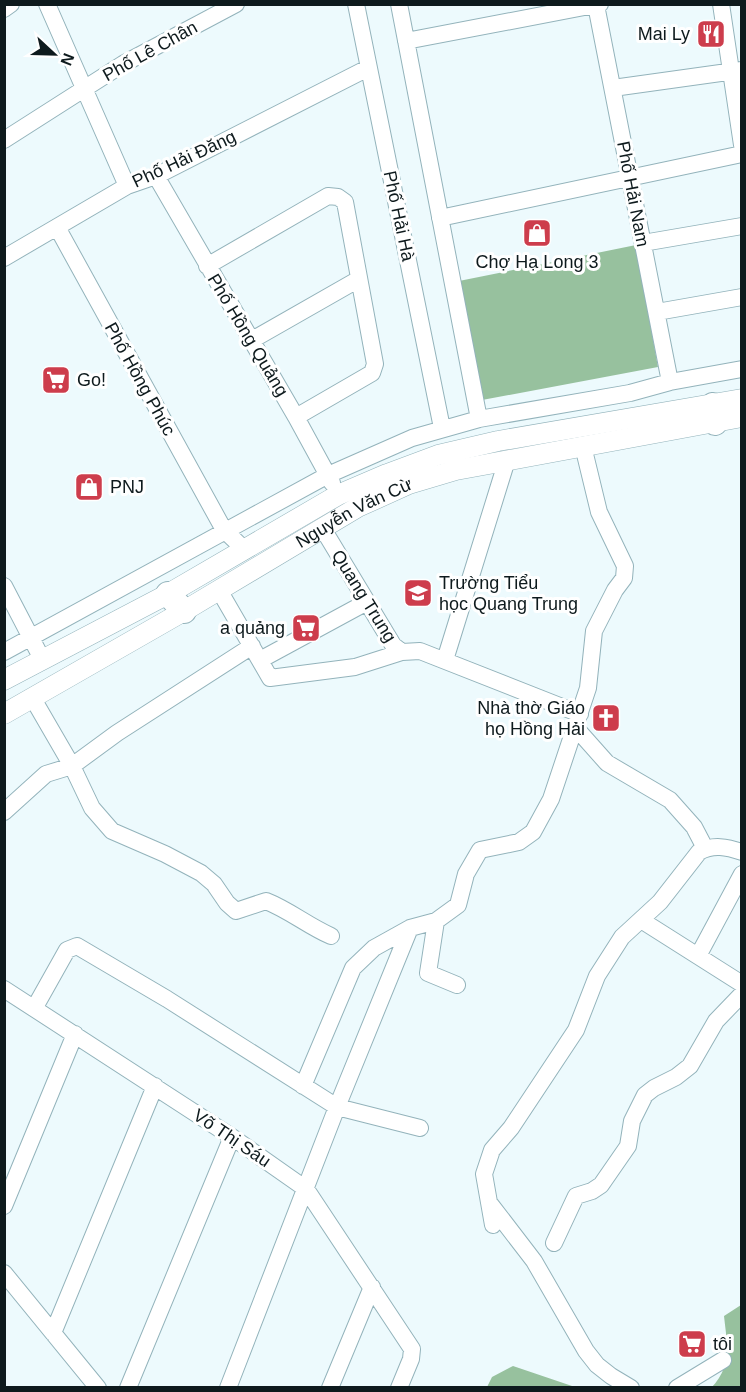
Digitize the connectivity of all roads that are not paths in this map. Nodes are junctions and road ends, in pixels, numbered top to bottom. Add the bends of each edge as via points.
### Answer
1 (10, 4) edge
2 (47, 4) edge
3 (236, 4) edge
4 (356, 4) edge
5 (399, 4) edge
6 (721, 4) edge
7 (598, 5) edge
8 (4, 9) edge
9 (406, 40) junction
10 (368, 68) junction
11 (736, 71) edge
12 (85, 88) junction
13 (613, 88) junction
14 (4, 140) edge
15 (741, 145) edge
16 (741, 154) edge
17 (156, 176) junction
18 (629, 177) junction
19 (127, 186) junction
20 (440, 218) junction
21 (741, 226) edge
22 (57, 227) junction
23 (643, 243) junction
24 (4, 258) edge
25 (207, 266) junction
26 (359, 279) junction
27 (741, 297) edge
28 (657, 312) junction
29 (252, 340) junction
30 (741, 369) edge
31 (670, 382) junction
32 (630, 393) junction
33 (741, 399) edge
34 (714, 414) junction
35 (297, 417) junction
36 (487, 417) junction
37 (741, 417) edge
38 (634, 418) junction
39 (442, 428) junction
40 (498, 441) junction
41 (583, 446) junction
42 (507, 460) junction
43 (328, 476) junction
44 (338, 495) junction
45 (323, 529) junction
46 (224, 531) junction
47 (244, 549) junction
48 (4, 586) edge
49 (219, 590) junction
50 (176, 602) junction
51 (367, 602) junction
52 (31, 637) junction
53 (4, 652) edge
54 (402, 652) junction
55 (256, 653) junction
56 (42, 659) junction
57 (445, 660) junction
58 (4, 680) edge
59 (32, 697) junction
60 (4, 714) edge
61 (578, 721) junction
62 (72, 766) junction
63 (4, 812) edge
64 (705, 848) junction
65 (741, 852) edge
66 (741, 874) edge
67 (641, 920) junction
68 (436, 921) junction
69 (410, 928) junction
70 (331, 936) dead end
71 (698, 956) junction
72 (741, 984) edge
73 (456, 985) dead end
74 (4, 989) edge
75 (741, 994) edge
76 (35, 1007) junction
77 (75, 1034) junction
78 (155, 1086) junction
79 (303, 1086) junction
80 (337, 1107) junction
81 (420, 1128) dead end
82 (232, 1137) junction
83 (306, 1189) junction
84 (490, 1205) junction
85 (4, 1206) edge
86 (493, 1225) dead end
87 (554, 1243) dead end
88 (4, 1273) edge
89 (372, 1287) junction
90 (53, 1333) junction
91 (723, 1360) dead end
92 (98, 1388) edge
93 (128, 1388) edge
94 (228, 1388) edge
95 (330, 1388) edge
96 (399, 1388) edge
97 (631, 1388) edge
98 (677, 1388) edge

1 - 8 street
2 - 12 street
3 - 12 street, Phố Lê Chân
4 - 10 street, Phố Hải Hà
5 - 9 street
6 - 11 street
7 - 9 street
7 - 13 street, Phố Hải Nam
9 - 20 street
10 - 17 street, Phố Hải Đăng
10 - 39 street, Phố Hải Hà
11 - 13 street
11 - 15 street
12 - 14 street, Phố Lê Chân
12 - 19 street
13 - 18 street, Phố Hải Nam
16 - 18 street
17 - 19 street, Phố Hải Đăng
17 - 25 street, Phố Hồng Quảng
18 - 20 street
18 - 23 street, Phố Hải Nam
19 - 22 street, Phố Hải Đăng
20 - 36 street
21 - 23 street
22 - 24 street, Phố Hải Đăng
22 - 46 street, Phố Hồng Phúc
23 - 28 street, Phố Hải Nam
25 - 26 street via 334,196 345,202
25 - 29 street, Phố Hồng Quảng
26 - 29 street
26 - 35 street via 374,369
27 - 28 street
28 - 31 street, Phố Hải Nam
29 - 35 street, Phố Hồng Quảng
30 - 31 street
31 - 32 street
32 - 36 street
32 - 38 street
33 - 34 main road, Nguyễn Văn Cừ
34 - 37 main road, Nguyễn Văn Cừ
34 - 38 main road, Nguyễn Văn Cừ
34 - 41 main road, Nguyễn Văn Cừ
35 - 43 street, Phố Hồng Quảng
36 - 39 street
36 - 40 street
38 - 40 main road, Nguyễn Văn Cừ
39 - 43 street
40 - 44 main road, Nguyễn Văn Cừ via 438,455
41 - 42 main road, Nguyễn Văn Cừ
41 - 61 street via 599,512 625,566 624,578 594,631 588,688
42 - 45 main road, Nguyễn Văn Cừ via 409,484 358,507
42 - 57 street
43 - 44 street, Phố Hồng Quảng
43 - 46 street
44 - 47 main road, Nguyễn Văn Cừ
45 - 49 main road, Nguyễn Văn Cừ
45 - 51 street, Quang Trung
46 - 47 street, Phố Hồng Phúc
46 - 52 street
47 - 50 main road, Nguyễn Văn Cừ
48 - 52 street
49 - 50 main road, Nguyễn Văn Cừ
49 - 55 street
50 - 56 main road, Nguyễn Văn Cừ
50 - 59 main road, Nguyễn Văn Cừ
51 - 54 street, Quang Trung via 393,645
51 - 55 street
52 - 53 street
52 - 56 street
54 - 55 street via 356,667 270,678
54 - 57 street, Quang Trung via 420,651
55 - 62 street via 117,733
56 - 58 main road, Nguyễn Văn Cừ
57 - 61 street, Quang Trung
59 - 60 main road, Nguyễn Văn Cừ
59 - 62 street
61 - 64 street via 607,763 670,800 694,826
61 - 68 street via 551,800 533,832 519,842 480,850 466,874 458,905
62 - 63 street via 46,774
62 - 70 street via 92,808 112,831 201,873 236,911 266,901
64 - 65 street
64 - 67 street
66 - 71 street
67 - 71 street
67 - 84 street via 622,938 597,976 576,1030 492,1150 484,1174
68 - 69 street
68 - 73 street via 428,973
69 - 79 street via 374,948 353,968
69 - 80 street
71 - 72 street
74 - 76 street, Võ Thị Sáu
75 - 87 street via 716,1021 690,1066 645,1095 632,1121 628,1146 601,1185 576,1196
76 - 77 street, Võ Thị Sáu
76 - 79 street via 67,950 77,946
77 - 78 street, Võ Thị Sáu
77 - 85 street
78 - 82 street, Võ Thị Sáu
78 - 90 street
79 - 80 street
80 - 81 street
80 - 83 street
82 - 83 street, Võ Thị Sáu
82 - 93 street
83 - 89 street, Võ Thị Sáu
83 - 94 street
84 - 86 street
84 - 97 street via 534,1261 586,1351 597,1365
88 - 90 street
89 - 95 street
89 - 96 street, Võ Thị Sáu via 412,1349
90 - 92 street
91 - 98 street

